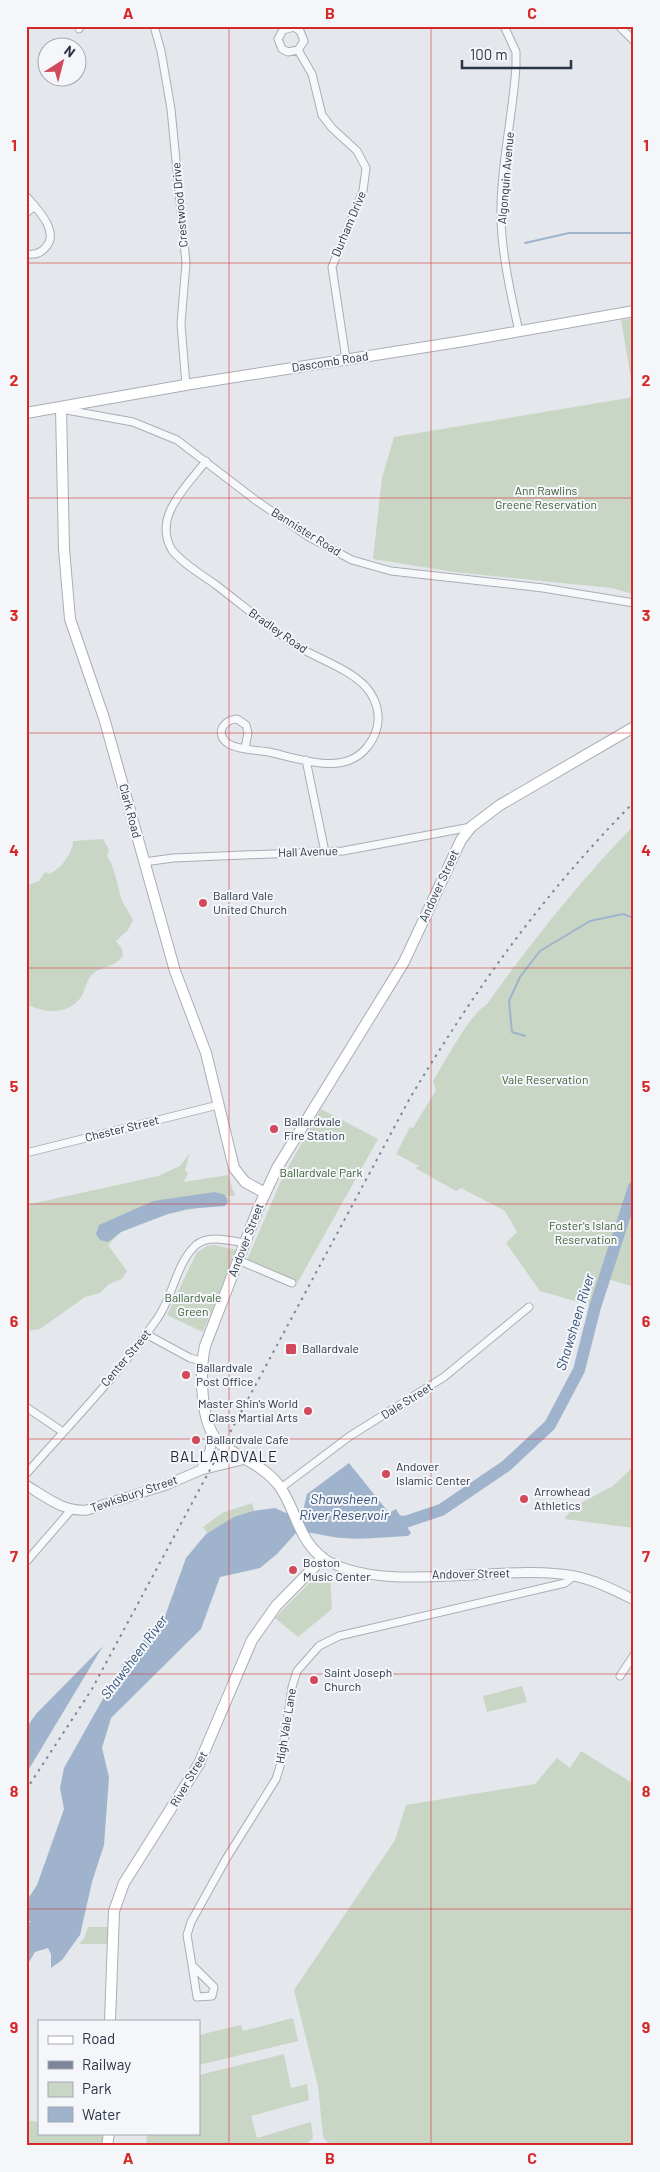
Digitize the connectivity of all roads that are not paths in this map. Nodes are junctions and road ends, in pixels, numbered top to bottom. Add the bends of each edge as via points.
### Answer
1 (154, 26) edge
2 (504, 26) edge
3 (620, 26) edge
4 (634, 41) edge
5 (298, 50) dead end
6 (26, 196) edge
7 (35, 206) junction
8 (26, 213) edge
9 (26, 254) edge
10 (634, 311) edge
11 (519, 332) junction
12 (346, 359) junction
13 (186, 385) junction
14 (61, 409) junction
15 (26, 413) edge
16 (206, 461) junction
17 (634, 603) edge
18 (634, 727) edge
19 (245, 748) junction
20 (306, 760) junction
21 (471, 827) junction
22 (325, 852) junction
23 (144, 862) junction
24 (218, 1105) junction
25 (26, 1152) edge
26 (265, 1193) junction
27 (245, 1244) junction
28 (238, 1260) junction
29 (292, 1283) dead end
30 (529, 1307) dead end
31 (146, 1334) junction
32 (202, 1361) junction
33 (26, 1407) edge
34 (63, 1432) junction
35 (212, 1433) junction
36 (246, 1459) junction
37 (201, 1470) junction
38 (26, 1474) edge
39 (26, 1485) edge
40 (281, 1488) junction
41 (70, 1510) junction
42 (322, 1558) junction
43 (26, 1562) edge
44 (574, 1576) junction
45 (634, 1600) edge
46 (634, 1654) edge
47 (620, 1676) dead end
48 (192, 1965) junction
49 (110, 2020) edge

1 - 13 street, Crestwood Drive via 171,109 186,264 181,324
2 - 11 street, Algonquin Avenue via 514,47 516,66 501,228
3 - 4 street
5 - 12 street, Durham Drive via 312,74 322,115 357,151 366,168 364,191 332,267
6 - 7 street
7 - 8 street
7 - 9 street via 49,228 50,240 37,254
10 - 11 main road, Dascomb Road
11 - 12 main road, Dascomb Road
12 - 13 main road, Dascomb Road
13 - 14 main road, Dascomb Road
14 - 15 main road, Dascomb Road
14 - 16 street, Bannister Road via 133,422 158,430
14 - 23 main road, Clark Road via 64,549 70,619 104,718
16 - 17 street, Bannister Road via 309,537 372,567
16 - 20 street, Bradley Road via 167,517 165,534 172,550 279,633 361,682 375,703 377,727 373,739 361,754 339,764
18 - 21 main road, Andover Street via 544,778
19 - 19 street, Bradley Road via 230,744 223,738 222,730 228,720 237,719 246,725
19 - 20 street, Bradley Road
20 - 22 street
21 - 22 street, Hall Avenue via 370,847
21 - 26 main road, Andover Street via 461,840 404,962 291,1142
22 - 23 street, Hall Avenue
23 - 24 main road, Clark Road via 181,988 206,1053
24 - 25 street, Chester Street
24 - 26 main road, Clark Road via 234,1168 245,1182
26 - 27 main road, Andover Street
27 - 28 main road, Andover Street
27 - 31 street, Center Street via 221,1239 197,1244 162,1312
28 - 29 street
28 - 32 main road, Andover Street
30 - 40 street, Dale Street via 444,1377 350,1436
31 - 32 street via 189,1358
31 - 34 street, Center Street
32 - 35 main road, Andover Street via 203,1399
33 - 34 street
34 - 38 street, Center Street
35 - 36 main road, Andover Street via 220,1444
35 - 37 street via 210,1451
36 - 37 street, Tewksbury Street
36 - 40 main road, Andover Street
37 - 41 street, Tewksbury Street via 100,1508
39 - 41 street
40 - 42 main road, Andover Street via 303,1535
41 - 43 street
42 - 44 street, Andover Street via 359,1571 397,1576 527,1573
42 - 49 main road, River Street via 255,1633 199,1764 124,1883 114,1911
44 - 45 street, Andover Street
44 - 48 street, High Vale Lane via 565,1583 339,1636 319,1646 304,1661 292,1687 276,1779 226,1859 189,1928
46 - 47 street
48 - 48 street, High Vale Lane via 196,1997 212,1996 215,1992 210,1980

